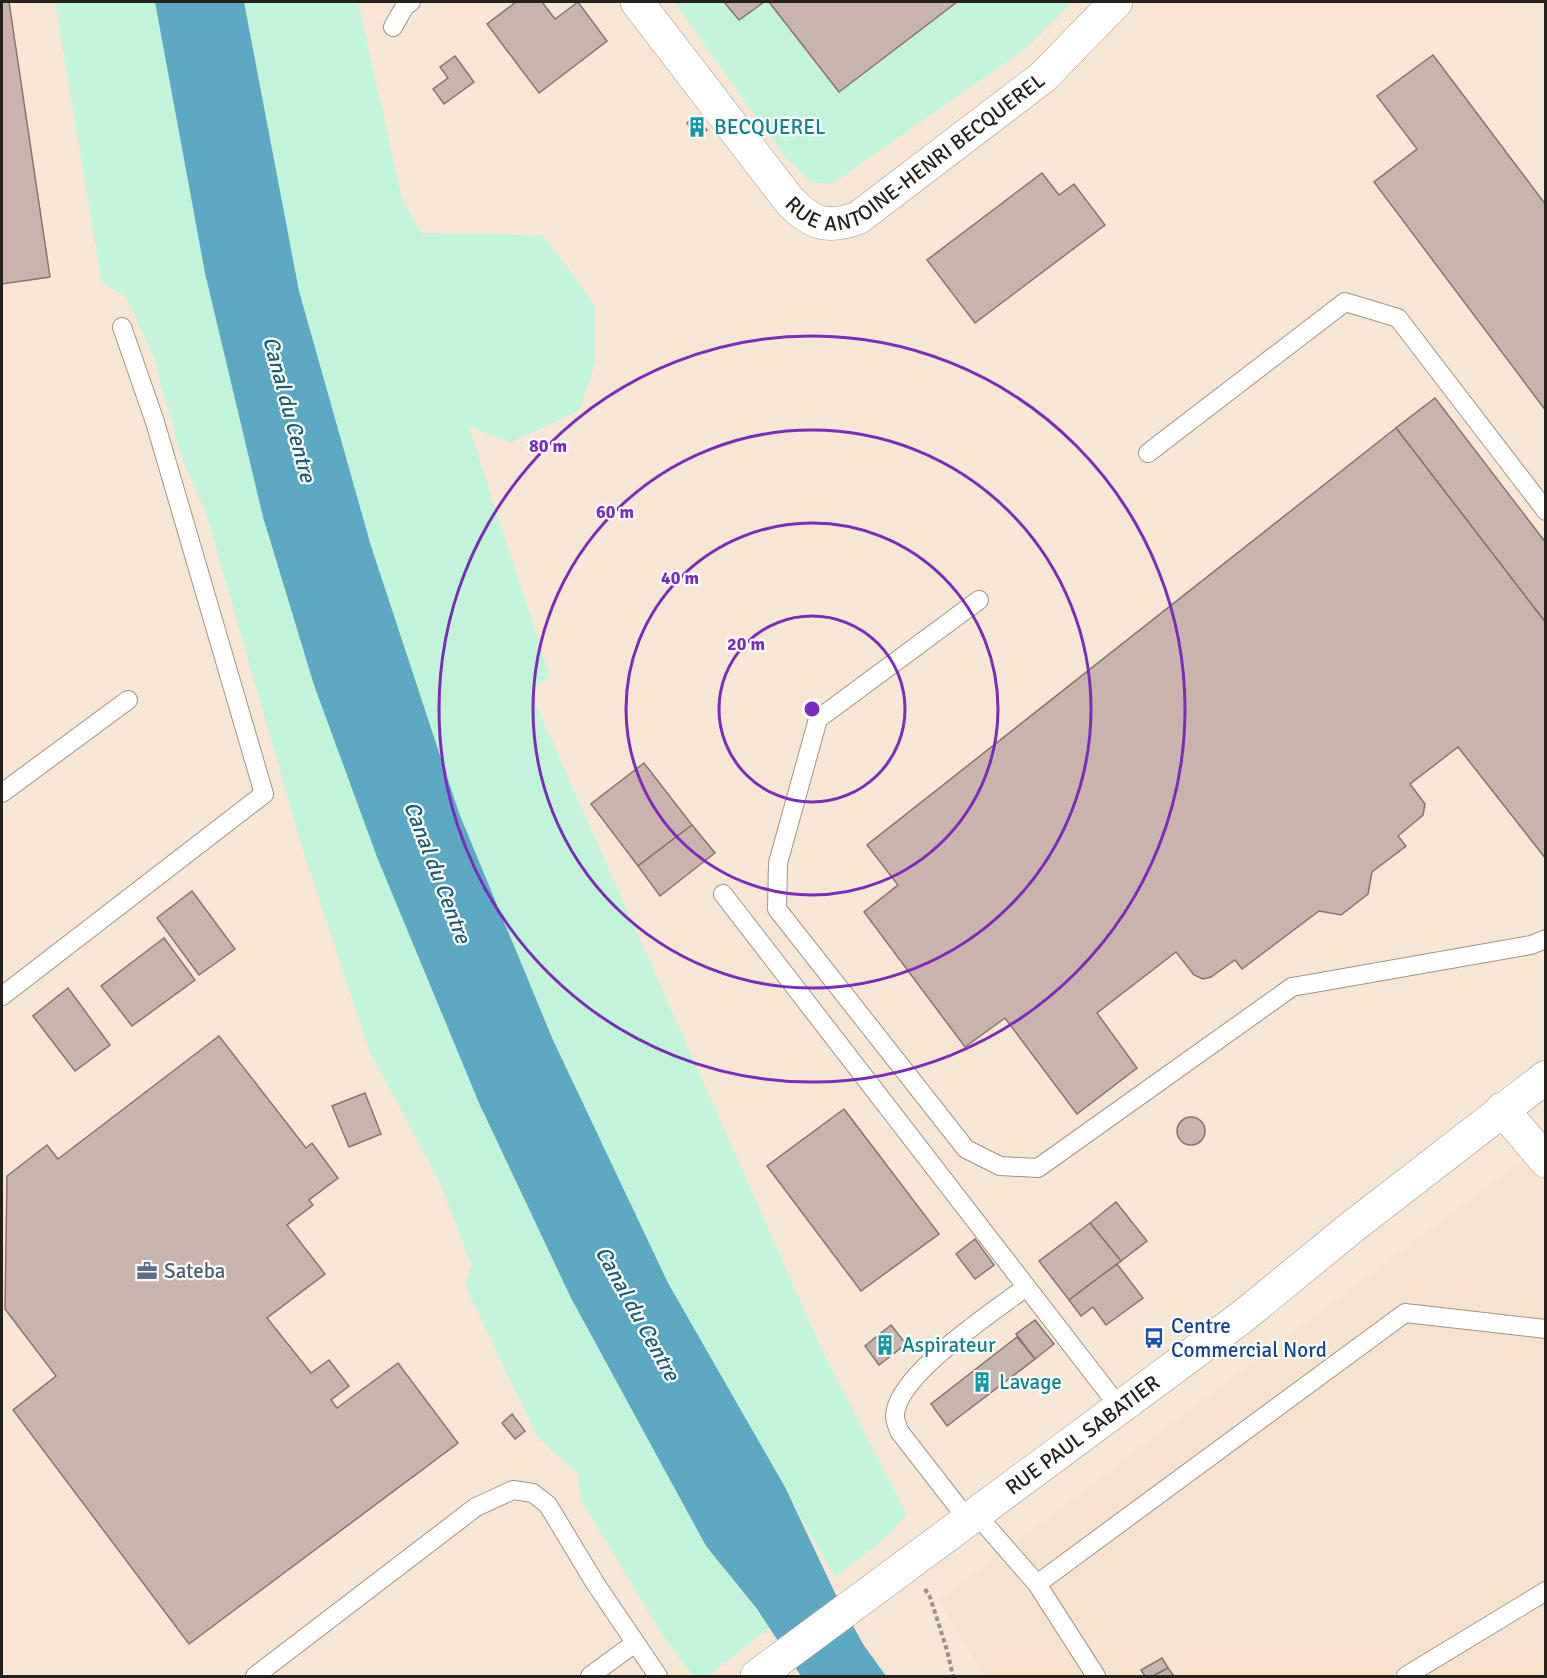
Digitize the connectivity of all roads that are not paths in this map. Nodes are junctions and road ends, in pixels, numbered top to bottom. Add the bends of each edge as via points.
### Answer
1 (411, 2) edge
2 (637, 2) edge
3 (1116, 2) edge
4 (393, 27) dead end
5 (123, 327) dead end
6 (1148, 453) dead end
7 (1545, 511) edge
8 (979, 600) dead end
9 (128, 700) dead end
10 (2, 793) edge
11 (723, 894) dead end
12 (1545, 939) edge
13 (2, 996) edge
14 (1545, 1077) edge
15 (1502, 1109) junction
16 (1545, 1161) edge
17 (1026, 1287) junction
18 (1545, 1329) edge
19 (1120, 1408) junction
20 (972, 1517) junction
21 (1037, 1584) junction
22 (1545, 1591) edge
23 (635, 1643) junction
24 (255, 1677) edge
25 (590, 1677) edge
26 (658, 1677) edge
27 (758, 1677) edge
28 (1096, 1677) edge
29 (1406, 1677) edge

1 - 4 lane
2 - 3 main road, RUE ANTOINE-HENRI BECQUEREL via 789,201 803,216 824,224 842,224 858,218 1043,77
5 - 13 lane via 155,422 264,794
6 - 7 lane via 1345,302 1398,318
8 - 12 lane via 818,719 778,863 777,909 966,1149 1000,1166 1038,1168 1292,987 1531,945
9 - 10 lane
11 - 17 lane
14 - 15 main road, RUE PAUL SABATIER
15 - 16 main road
15 - 19 main road, RUE PAUL SABATIER via 1242,1317
17 - 19 lane
17 - 20 lane via 930,1360 902,1396 895,1416 899,1431
18 - 21 lane via 1405,1313
19 - 20 main road, RUE PAUL SABATIER
20 - 21 lane
20 - 27 main road, RUE PAUL SABATIER
21 - 28 lane
22 - 29 lane
23 - 24 lane via 548,1505 533,1493 513,1490 476,1507
23 - 25 lane
23 - 26 lane

